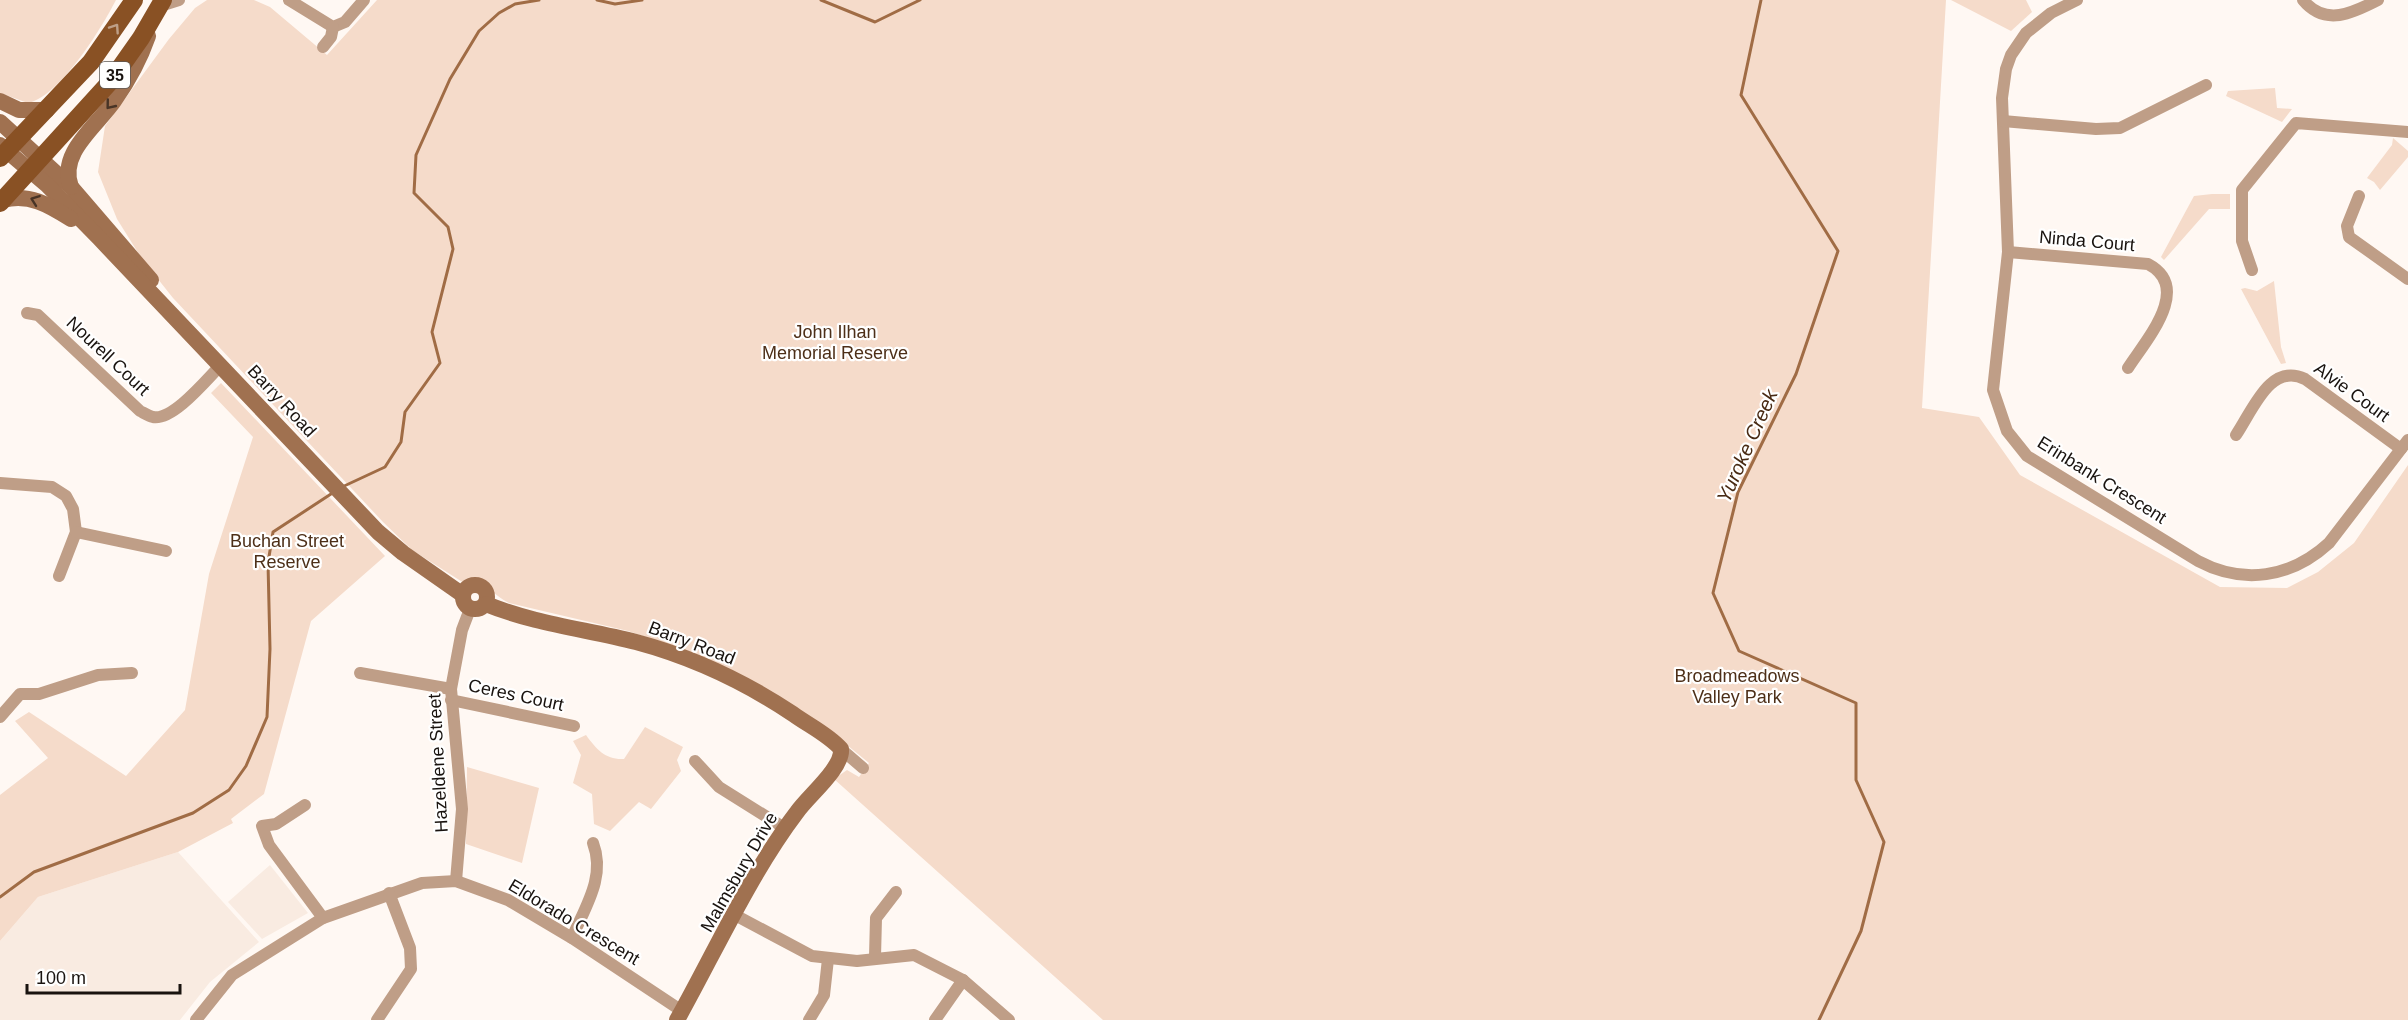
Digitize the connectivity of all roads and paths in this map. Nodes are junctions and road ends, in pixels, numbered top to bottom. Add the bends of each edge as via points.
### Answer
1 (134, 0) edge
2 (179, 0) edge
3 (289, 0) edge
4 (364, 0) edge
5 (2077, 0) edge
6 (2304, 0) edge
7 (2378, 0) edge
8 (159, 7) edge
9 (339, 25) junction
10 (323, 46) dead end
11 (2206, 84) dead end
12 (0, 101) edge
13 (47, 110) junction
14 (2003, 121) junction
15 (0, 122) edge
16 (2408, 132) edge
17 (6, 148) edge
18 (35, 164) junction
19 (71, 188) junction
20 (2359, 196) dead end
21 (1, 201) edge
22 (99, 238) junction
23 (2007, 252) junction
24 (2252, 270) dead end
25 (2408, 279) edge
26 (27, 313) dead end
27 (208, 351) junction
28 (221, 365) junction
29 (2128, 369) dead end
30 (2236, 435) dead end
31 (2404, 445) edge
32 (0, 483) edge
33 (76, 532) junction
34 (166, 551) dead end
35 (59, 576) dead end
36 (473, 603) junction
37 (132, 672) dead end
38 (360, 673) dead end
39 (451, 694) junction
40 (0, 717) edge
41 (574, 726) dead end
42 (841, 749) junction
43 (695, 761) dead end
44 (863, 768) dead end
45 (305, 805) dead end
46 (786, 829) junction
47 (593, 843) dead end
48 (456, 881) junction
49 (895, 891) dead end
50 (389, 893) junction
51 (735, 915) junction
52 (322, 918) junction
53 (572, 938) junction
54 (875, 957) junction
55 (828, 959) junction
56 (963, 980) junction
57 (680, 1016) edge
58 (196, 1020) edge
59 (377, 1020) edge
60 (809, 1020) edge
61 (936, 1020) edge
62 (1009, 1020) edge

13 -> 1 main road, 35 via 91,62
2 - 8 street
3 - 9 street
4 - 9 street
5 - 14 street, Erinbank Crescent via 2037,23 2018,42 2006,69
6 - 7 street via 2320,13 2338,16
8 - 18 main road, 35 via 110,82
8 -> 19 street via 127,82 78,147 68,171
9 - 10 street
11 - 14 street via 2120,128
12 - 13 street via 19,110
13 - 17 main road, 35
14 - 23 street, Erinbank Crescent
15 - 17 street, Barry Road
16 - 24 street via 2308,122 2292,126 2242,190 2242,241
17 - 18 street, Barry Road
18 - 19 street, Barry Road
18 - 21 main road, 35
18 - 22 street, Barry Road
19 - 27 street, Barry Road
20 - 25 street via 2347,226 2349,237
22 -> 21 street via 30,198
22 - 27 street, Barry Road
23 - 29 street, Ninda Court via 2148,264 2162,274 2169,289 2165,307
23 - 31 street, Erinbank Crescent via 1993,390 2012,439 2037,464 2210,568 2258,576 2281,573 2304,563 2328,543
26 - 28 street, Nourell Court via 38,315 140,411 152,417 162,417 179,406
27 - 28 street, Barry Road
28 - 36 street, Barry Road via 403,553
30 - 31 street, Alvie Court via 2267,387 2288,374 2306,379
32 - 33 street via 52,487 66,496
33 - 34 street
33 - 35 street
36 - 39 street, Hazeldene Street via 462,630
36 - 42 street, Barry Road via 519,618 684,657 784,709
37 - 40 street via 98,675 39,693 20,694
38 - 39 street, Ceres Court
39 - 41 street, Ceres Court
39 - 48 street, Hazeldene Street via 462,809
42 - 44 street, Barry Road
42 - 46 street, Malmsbury Drive via 838,763
43 - 46 street via 719,787
45 - 52 street via 276,824 262,826 269,845
46 - 51 street, Malmsbury Drive
47 - 53 street via 598,857 597,881
48 - 50 street, Eldorado Crescent via 422,883
48 - 53 street, Eldorado Crescent via 508,900
49 - 54 street via 876,918
50 - 52 street, Eldorado Crescent
50 - 59 street via 410,948 411,969
51 - 55 street via 791,947
51 - 57 street, Malmsbury Drive
52 - 58 street, Eldorado Crescent via 232,975
53 - 57 street, Eldorado Crescent
54 - 55 street via 857,961
54 - 56 street via 914,955
55 - 60 street via 824,994
56 - 61 street
56 - 62 street

